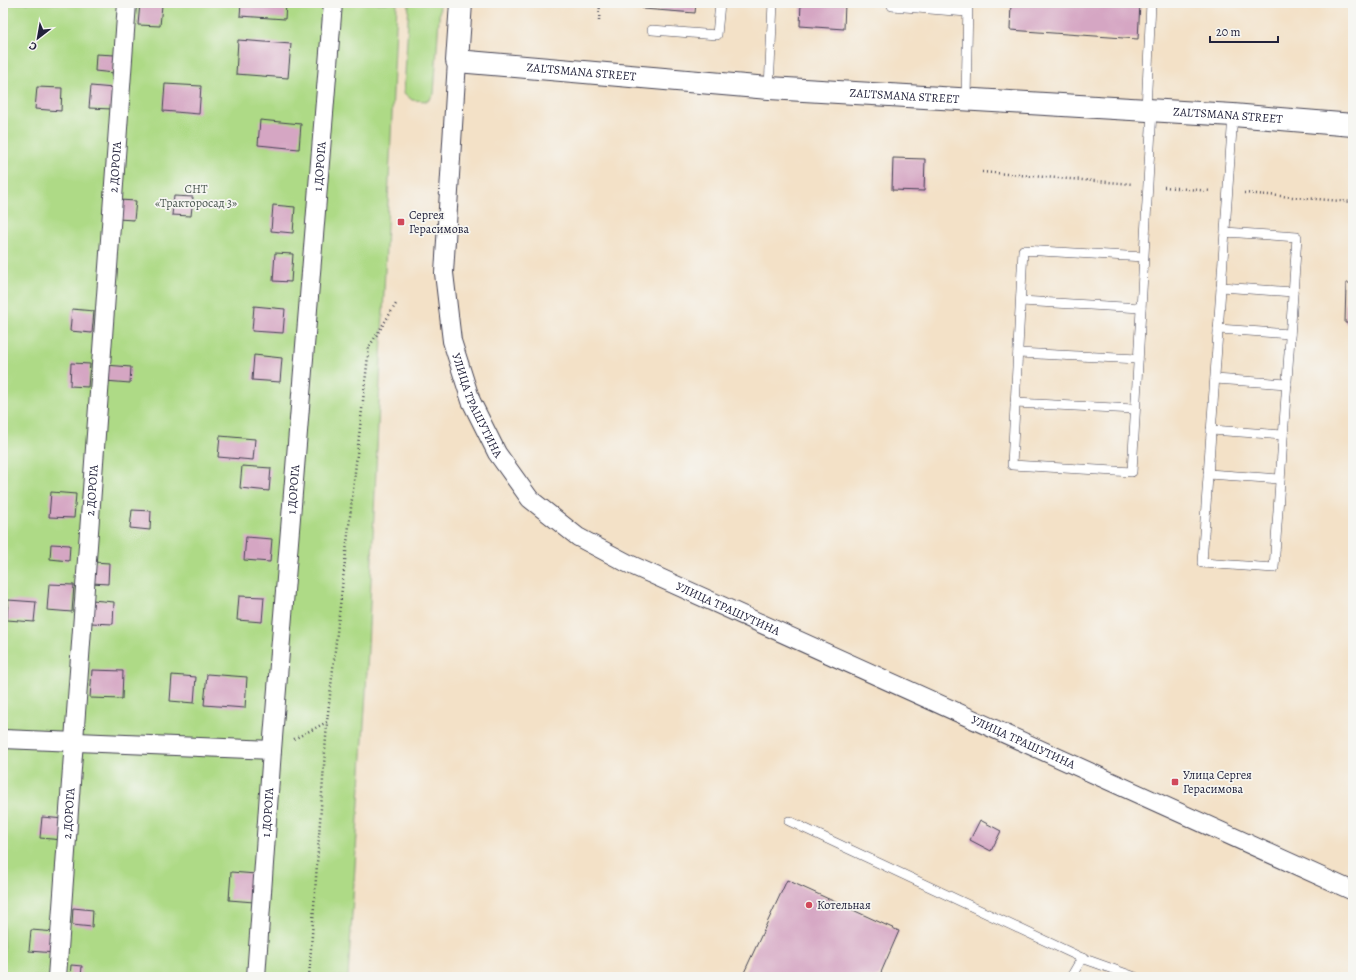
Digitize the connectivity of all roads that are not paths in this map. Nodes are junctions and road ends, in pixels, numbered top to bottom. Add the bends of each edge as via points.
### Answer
1 (127, 3) edge
2 (333, 3) edge
3 (461, 3) edge
4 (720, 3) edge
5 (773, 3) edge
6 (1151, 3) edge
7 (892, 6) dead end
8 (968, 7) edge
9 (652, 30) dead end
10 (457, 61) junction
11 (769, 88) junction
12 (966, 99) junction
13 (1149, 111) junction
14 (1233, 115) junction
15 (1353, 125) edge
16 (1225, 232) junction
17 (1144, 257) junction
18 (1221, 286) junction
19 (1293, 292) junction
20 (1021, 301) junction
21 (1141, 308) junction
22 (1218, 329) junction
23 (1290, 334) junction
24 (1018, 352) junction
25 (1138, 359) junction
26 (1214, 379) junction
27 (1287, 384) junction
28 (1015, 403) junction
29 (1136, 409) junction
30 (1211, 430) junction
31 (1283, 435) junction
32 (1208, 474) junction
33 (1280, 479) junction
34 (3, 739) edge
35 (74, 742) junction
36 (272, 750) junction
37 (789, 821) dead end
38 (1353, 888) edge
39 (1082, 958) junction
40 (57, 977) edge
41 (256, 977) edge
42 (1071, 977) edge
43 (1135, 977) edge

1 - 35 street, 2 ДОРОГА
2 - 36 street, 1 ДОРОГА
3 - 10 street
4 - 9 lane via 717,35
5 - 11 lane
6 - 13 lane
7 - 8 lane
8 - 12 lane
10 - 11 street, ZAL'TSMANA STREET
10 - 38 street, УЛИЦА ТРАШУТИНА via 444,273 452,341 471,401 497,454 530,499 578,537 627,563
11 - 12 street, ZAL'TSMANA STREET
12 - 13 street, ZAL'TSMANA STREET
13 - 14 street, ZAL'TSMANA STREET
13 - 17 lane
14 - 15 street, ZAL'TSMANA STREET
14 - 16 lane
16 - 18 lane
16 - 19 lane via 1297,236
17 - 20 lane via 1024,250
17 - 21 lane
18 - 19 lane
18 - 22 lane
19 - 23 lane
20 - 21 lane
20 - 24 lane
21 - 25 lane
22 - 23 lane
22 - 26 lane
23 - 27 lane
24 - 25 lane
24 - 28 lane
25 - 29 lane
26 - 27 lane
26 - 30 lane
27 - 31 lane
28 - 29 lane
28 - 29 lane via 1012,465 1110,471 1132,472
30 - 31 lane
30 - 32 lane
31 - 33 lane
32 - 33 lane
32 - 33 lane via 1202,563 1274,568
34 - 35 street
35 - 36 street
35 - 40 street, 2 ДОРОГА
36 - 41 street, 1 ДОРОГА
37 - 39 lane
39 - 42 lane
39 - 43 lane

